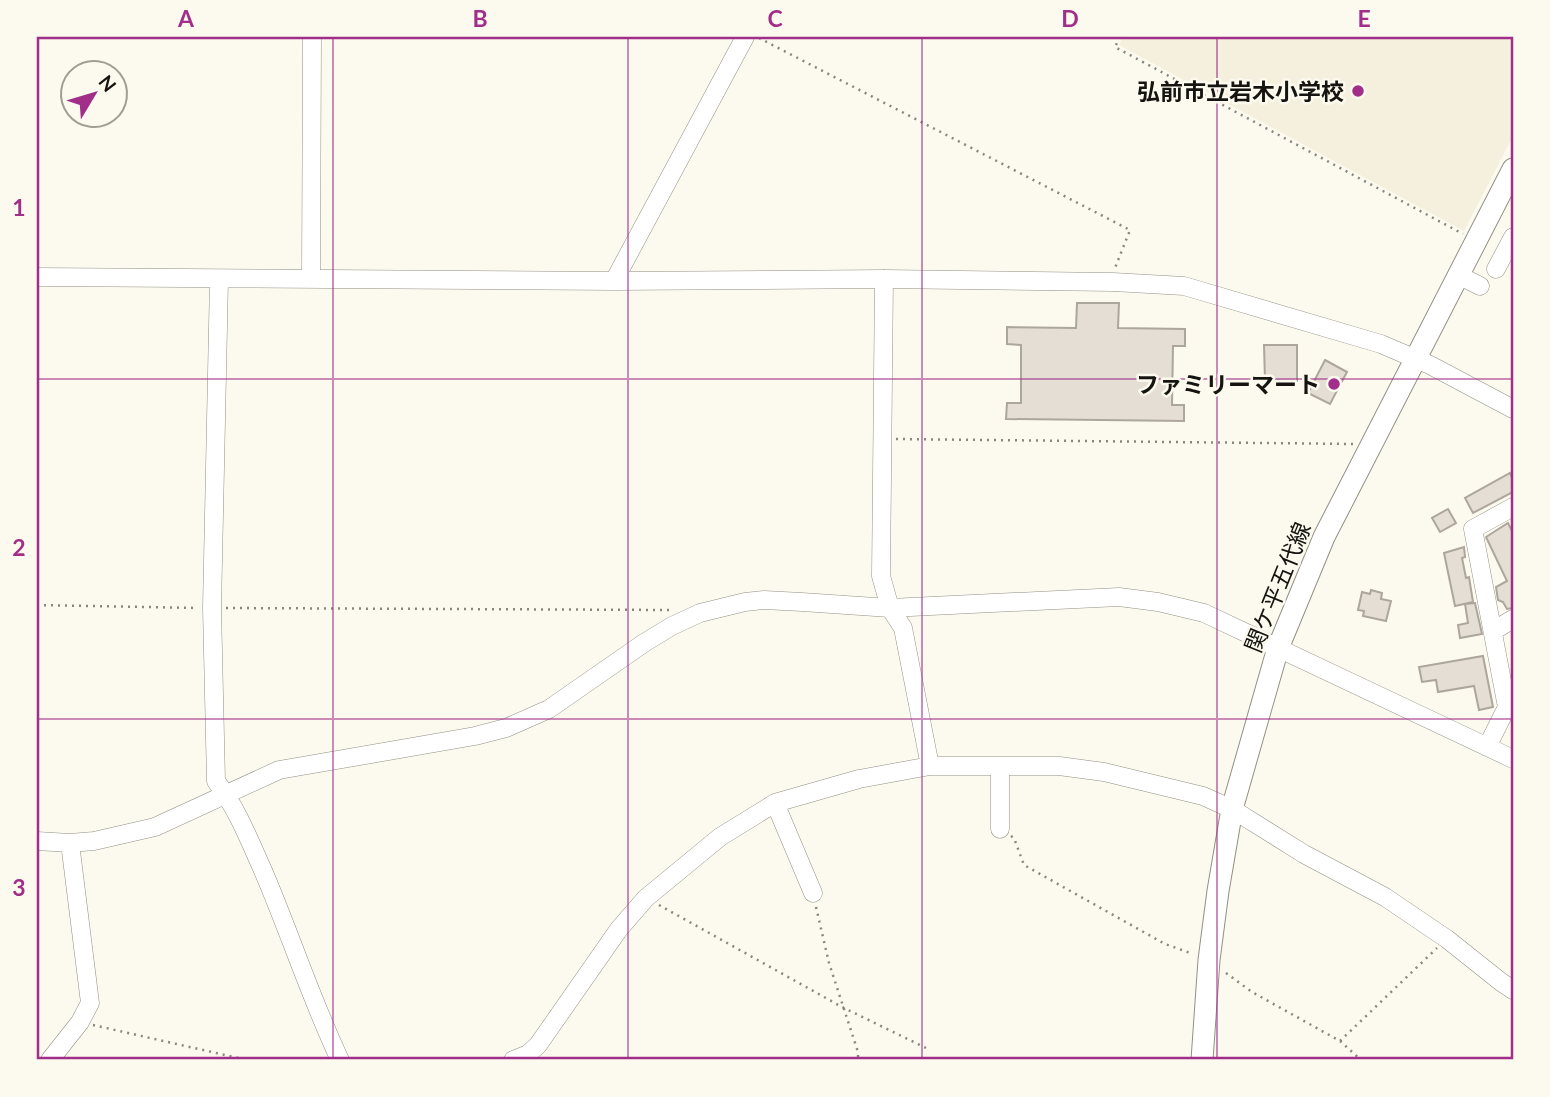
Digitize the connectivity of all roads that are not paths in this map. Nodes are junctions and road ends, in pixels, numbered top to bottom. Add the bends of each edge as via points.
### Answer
1 (312, 37) edge
2 (745, 37) edge
3 (1513, 169) edge
4 (1513, 238) edge
5 (1496, 269) dead end
6 (1458, 275) junction
7 (37, 277) edge
8 (310, 278) junction
9 (884, 279) junction
10 (219, 280) junction
11 (614, 281) junction
12 (1480, 286) dead end
13 (1415, 357) junction
14 (1513, 409) edge
15 (1513, 507) edge
16 (890, 608) junction
17 (1513, 619) edge
18 (1493, 631) junction
19 (1278, 648) junction
20 (1510, 705) edge
21 (1487, 747) junction
22 (1513, 759) edge
23 (930, 766) junction
24 (1000, 766) junction
25 (226, 794) junction
26 (775, 803) junction
27 (1232, 810) junction
28 (1000, 829) road end
29 (37, 841) edge
30 (70, 843) junction
31 (813, 893) road end
32 (1513, 990) edge
33 (50, 1060) edge
34 (340, 1060) edge
35 (513, 1060) edge
36 (1202, 1060) edge

1 - 8 street
2 - 11 street
3 - 6 main road, 関ケ平五代線
4 - 5 street
6 - 12 street
6 - 13 main road, 関ケ平五代線
7 - 10 street
8 - 10 street
8 - 11 street
9 - 11 street
9 - 13 street via 1184,286
9 - 16 street via 881,576
10 - 25 street via 212,608 216,781
13 - 14 street
13 - 19 main road, 関ケ平五代線 via 1324,537
15 - 18 street via 1473,529
16 - 19 street via 1119,597 1158,601 1194,610
16 - 23 street via 903,628
16 - 25 street via 764,600 721,606 644,643 549,709 506,728 279,769
17 - 18 street
18 - 20 street
19 - 21 street
19 - 27 main road, 関ケ平五代線
20 - 21 street
21 - 22 street
23 - 24 street
23 - 26 street via 859,779
24 - 27 street via 1104,772 1203,796
24 - 28 street
25 - 30 street via 155,828
25 - 34 street via 272,892
26 - 31 street
26 - 35 street via 720,837 646,898 604,949 538,1045
27 - 32 street via 1385,897
27 - 36 main road, 関ケ平五代線 via 1209,960
29 - 30 street
30 - 33 street via 90,1003

